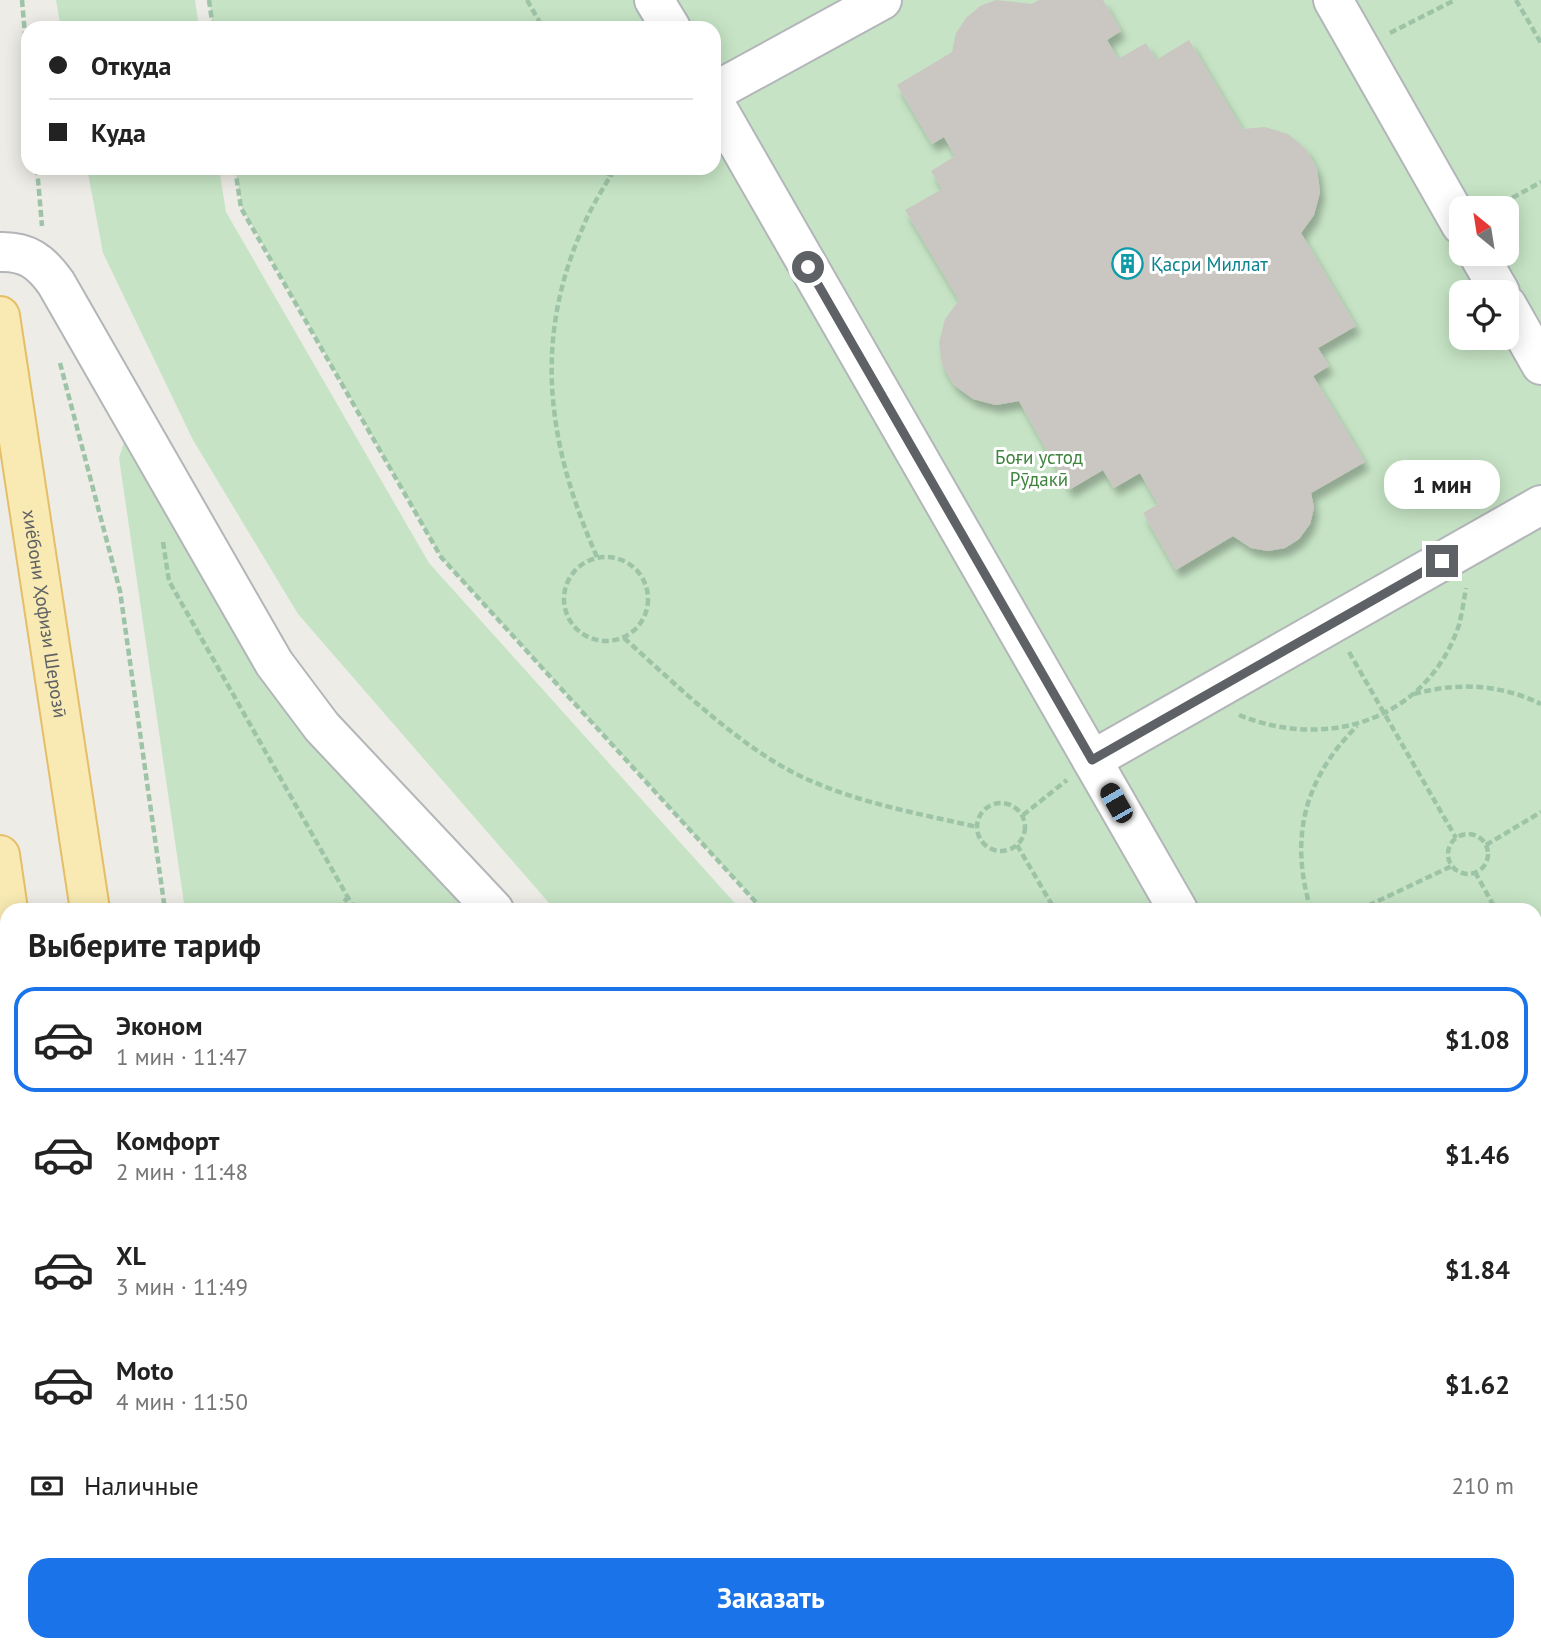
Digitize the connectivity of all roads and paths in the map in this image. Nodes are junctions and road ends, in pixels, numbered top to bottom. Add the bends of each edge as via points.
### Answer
1 (22, 0) edge
2 (209, 0) edge
3 (527, 0) edge
4 (654, 0) edge
5 (882, 0) edge
6 (1333, 0) edge
7 (1455, 0) edge
8 (1516, 0) edge
9 (24, 21) edge
10 (213, 21) edge
11 (539, 21) edge
12 (667, 21) edge
13 (1541, 43) edge
14 (1361, 49) junction
15 (721, 88) edge
16 (721, 115) edge
17 (38, 175) edge
18 (236, 175) edge
19 (611, 175) edge
20 (1541, 182) edge
21 (1516, 196) edge
22 (1449, 204) edge
23 (0, 252) edge
24 (46, 270) junction
25 (0, 316) edge
26 (1519, 326) edge
27 (58, 350) dead end
28 (1541, 365) edge
29 (1541, 505) edge
30 (163, 540) dead end
31 (1464, 549) junction
32 (597, 557) junction
33 (1332, 625) junction
34 (625, 638) junction
35 (1410, 695) junction
36 (1203, 696) junction
37 (1541, 704) edge
38 (1386, 712) junction
39 (1358, 725) junction
40 (1092, 760) junction
41 (1541, 812) edge
42 (1023, 815) junction
43 (977, 827) junction
44 (1456, 838) junction
45 (1017, 845) junction
46 (1486, 845) junction
47 (0, 855) edge
48 (1452, 866) junction
49 (1475, 872) junction
50 (348, 897) junction
51 (7, 903) edge
52 (89, 903) edge
53 (164, 903) edge
54 (343, 903) edge
55 (351, 903) edge
56 (487, 903) edge
57 (757, 903) edge
58 (1051, 903) edge
59 (1174, 903) edge
60 (1309, 903) edge
61 (1374, 903) edge
62 (1492, 903) edge

1 - 9 path
2 - 10 path
3 - 11 path
4 - 12 lane
5 - 15 lane
6 - 14 lane
7 - 14 path
8 - 13 path
14 - 22 lane
16 - 40 lane
17 - 24 path
18 - 57 path via 242,208 441,557
19 - 32 path via 583,226 563,281 553,339 551,397 560,455
20 - 21 path
23 - 24 lane via 25,254
24 - 56 lane via 293,691
25 - 52 main road, хиёбони Ҳофизи Шерозӣ
26 - 28 lane
27 - 53 path via 120,591
29 - 31 lane
30 - 50 path via 169,581
31 - 33 lane
31 - 35 path via 1466,587 1459,625 1442,660
32 - 34 path via 615,557 631,564 643,577 649,594 643,620
32 - 34 path via 581,564 569,578 563,595 565,613 574,628 589,638 607,642
33 - 36 lane
33 - 38 path
34 - 43 path via 732,733 776,763 858,799
35 - 37 path via 1467,685 1496,688
35 - 38 path
36 - 39 path via 1264,726 1295,732
36 - 40 lane
38 - 39 path
38 - 44 path
39 - 60 path via 1321,770 1304,816 1300,854
40 - 42 path
40 - 59 lane
41 - 46 path
42 - 43 path via 1009,803 990,805 978,818
42 - 45 path via 1026,831
43 - 45 path via 991,849 1009,850
44 - 46 path via 1472,834
44 - 48 path via 1448,851
45 - 58 path
46 - 49 path via 1486,860
47 - 51 main road
48 - 49 path via 1463,873
48 - 61 path
49 - 62 path
50 - 54 path
50 - 55 path

